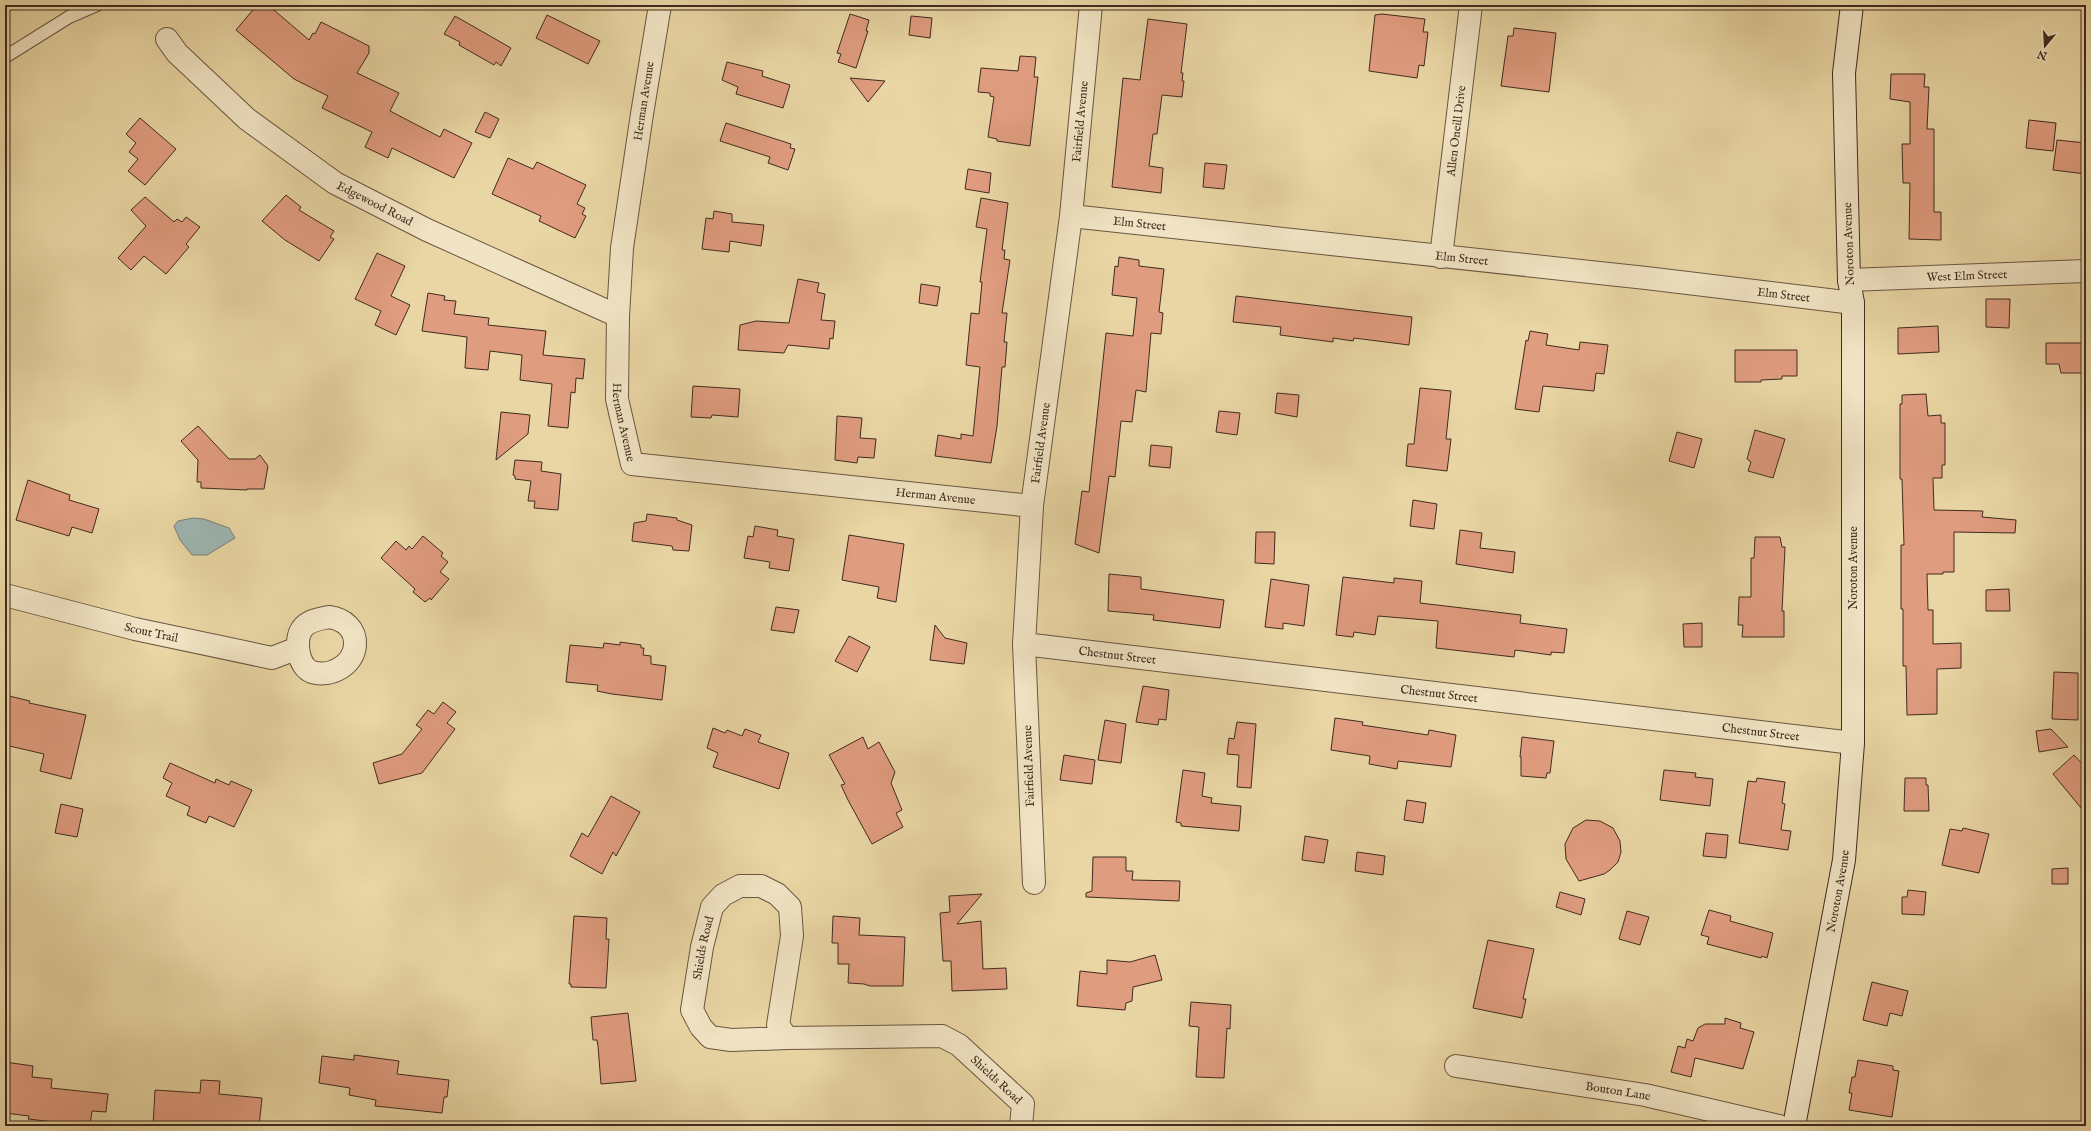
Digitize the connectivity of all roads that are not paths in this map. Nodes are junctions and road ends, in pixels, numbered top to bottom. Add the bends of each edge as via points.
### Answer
1 (97, 5) edge
2 (660, 5) edge
3 (1091, 5) edge
4 (1471, 5) edge
5 (1852, 5) edge
6 (167, 39) dead end
7 (5, 57) edge
8 (1071, 216) junction
9 (1441, 257) junction
10 (2086, 271) edge
11 (1849, 280) junction
12 (1853, 303) junction
13 (618, 316) junction
14 (1032, 506) junction
15 (5, 595) edge
16 (1024, 644) junction
17 (298, 648) dead end
18 (1853, 744) junction
19 (1034, 883) dead end
20 (787, 1038) junction
21 (1456, 1066) dead end
22 (1021, 1126) edge
23 (1779, 1126) edge
24 (1794, 1126) edge

1 - 7 lane via 68,17
2 - 13 street, Herman Avenue via 622,248
3 - 8 street, Fairfield Avenue
4 - 9 street, Allen Oneill Drive
5 - 11 street, Noroton Avenue via 1844,73
6 - 13 street, Edgewood Road via 177,52 247,119 335,184 427,230
8 - 9 street, Elm Street
8 - 14 street, Fairfield Avenue
9 - 12 street, Elm Street
10 - 11 street, West Elm Street
11 - 12 street, Noroton Avenue
12 - 18 street, Noroton Avenue
13 - 14 street, Herman Avenue via 617,399 632,464
14 - 16 street, Fairfield Avenue
15 - 17 street, Scout Trail via 135,629 272,658
16 - 18 street, Chestnut Street
16 - 19 street, Fairfield Avenue
18 - 24 street, Noroton Avenue via 1844,860
20 - 20 street, Shields Road via 778,1025 792,936 790,907 777,894 761,886 740,886 723,895 712,907 702,946 692,1010 710,1037 731,1040
20 - 22 street, Shields Road via 942,1036 959,1045 1023,1104
21 - 23 street, Bouton Lane via 1645,1095

